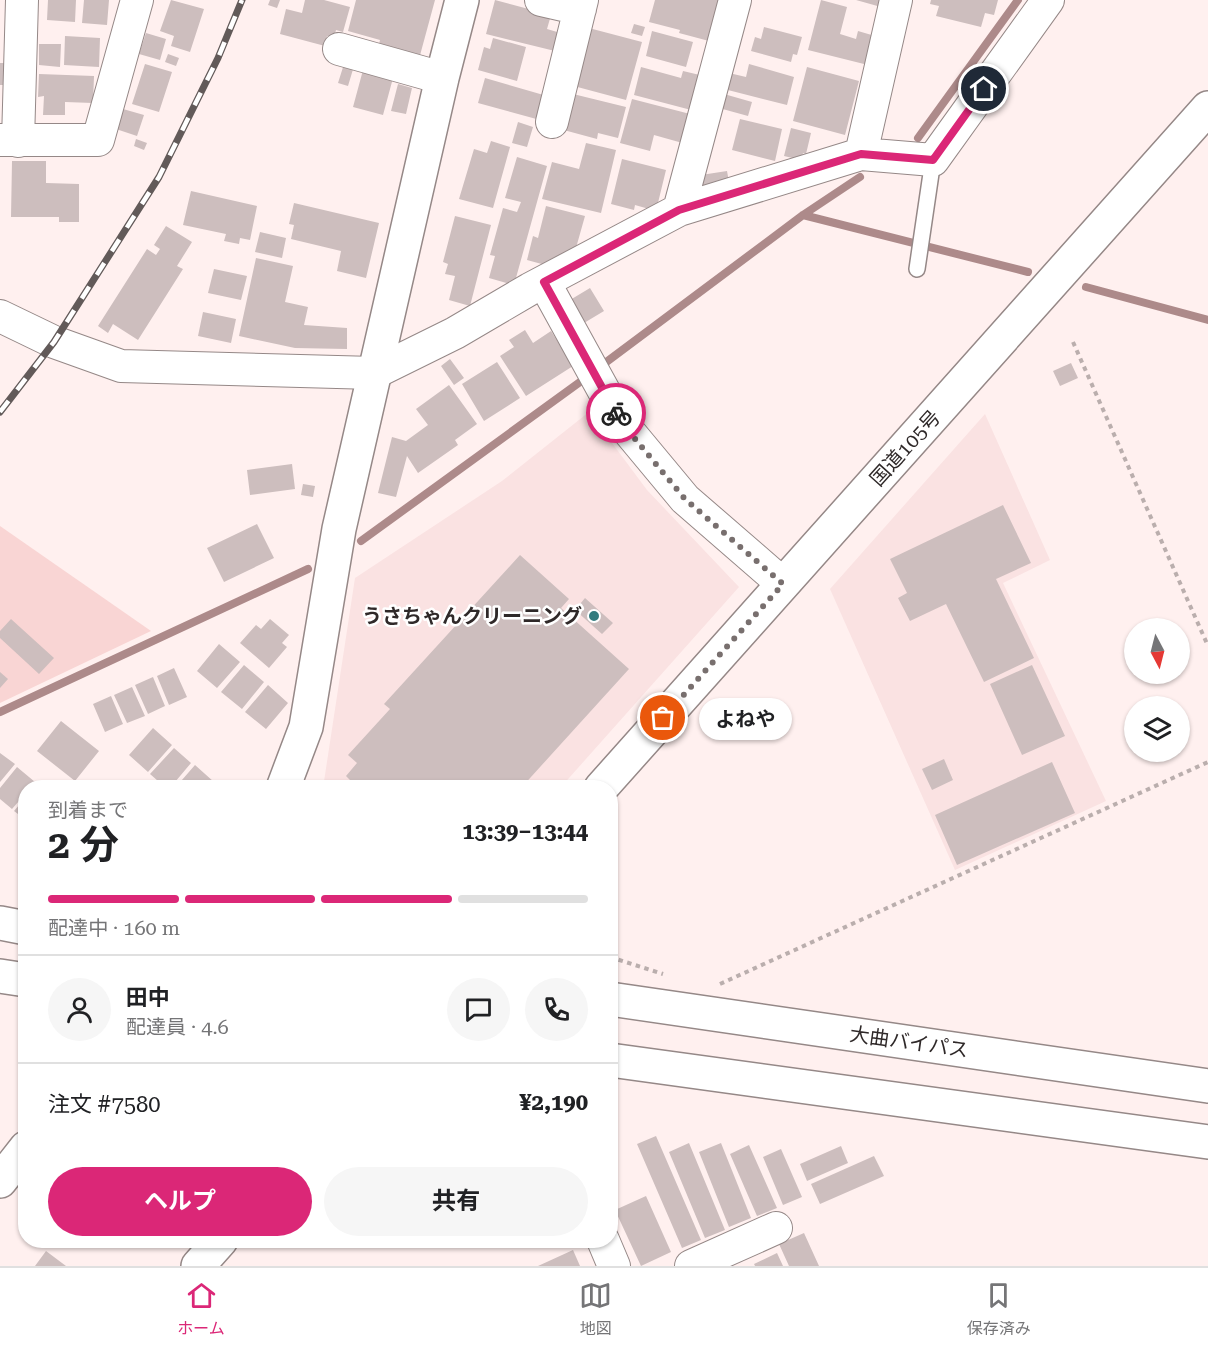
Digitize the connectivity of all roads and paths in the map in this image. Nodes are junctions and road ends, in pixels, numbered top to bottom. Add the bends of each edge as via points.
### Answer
1 (22, 0) edge
2 (137, 0) edge
3 (462, 0) edge
4 (541, 0) edge
5 (735, 0) edge
6 (896, 0) edge
7 (1048, 0) edge
8 (581, 4) edge
9 (339, 49) dead end
10 (442, 78) junction
11 (1208, 108) edge
12 (552, 122) dead end
13 (9, 141) edge
14 (861, 154) junction
15 (933, 160) junction
16 (679, 210) junction
17 (917, 269) dead end
18 (544, 282) junction
19 (0, 316) edge
20 (1073, 342) dead end
21 (374, 373) junction
22 (783, 584) junction
23 (1208, 645) edge
24 (1208, 762) edge
25 (286, 780) edge
26 (609, 780) edge
27 (0, 923) edge
28 (18, 926) edge
29 (618, 960) edge
30 (666, 975) dead end
31 (0, 976) edge
32 (18, 979) edge
33 (718, 985) dead end
34 (618, 1000) edge
35 (618, 1061) edge
36 (1208, 1086) edge
37 (1208, 1142) edge
38 (18, 1158) edge
39 (0, 1181) edge
40 (776, 1228) dead end
41 (214, 1248) edge
42 (606, 1248) edge
43 (198, 1266) edge
44 (614, 1266) edge
45 (691, 1266) edge

1 - 13 street
2 - 13 street via 98,140
3 - 10 main road
4 - 8 street
5 - 16 street
6 - 14 street
7 - 15 street
8 - 12 street
9 - 10 street
10 - 21 main road
11 - 22 main road, 国道105号
14 - 15 street
14 - 16 street
15 - 17 lane
16 - 18 street
18 - 21 street
18 - 22 street via 621,422 685,499
19 - 21 street via 54,342 121,366
20 - 23 path
21 - 25 main road via 339,529 306,727
22 - 26 main road, 国道105号
24 - 33 path
27 - 28 main road
29 - 30 path
31 - 32 main road
34 - 36 main road, 大曲バイパス
35 - 37 main road
38 - 39 main road
40 - 45 street
41 - 43 main road
42 - 44 street

